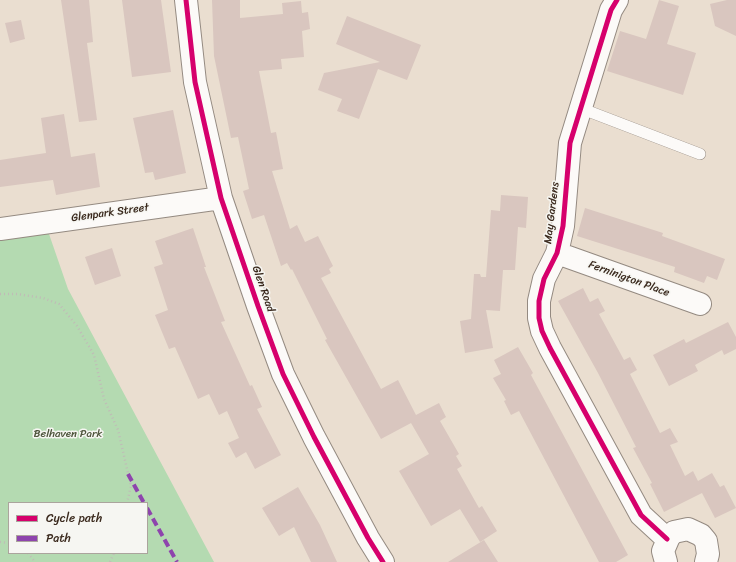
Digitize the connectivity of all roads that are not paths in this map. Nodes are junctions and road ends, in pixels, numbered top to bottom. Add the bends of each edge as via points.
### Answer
1 (186, 0) edge
2 (617, 0) edge
3 (580, 108) junction
4 (700, 154) dead end
5 (221, 198) junction
6 (0, 229) edge
7 (557, 253) junction
8 (700, 304) dead end
9 (667, 539) junction
10 (383, 562) edge
11 (666, 562) edge
12 (706, 562) edge

1 - 5 street, Glen Road via 195,82
2 - 3 street, May Gardens via 611,10
3 - 4 lane
3 - 7 street, May Gardens via 570,143 563,226
5 - 6 street, Glenpark Street
5 - 10 street, Glen Road via 283,374 314,437
7 - 8 street, Ferninigton Place
7 - 9 street, May Gardens via 544,279 539,318 542,330 641,515
9 - 11 street via 663,551
9 - 12 street via 674,532 681,530 695,531 706,540

